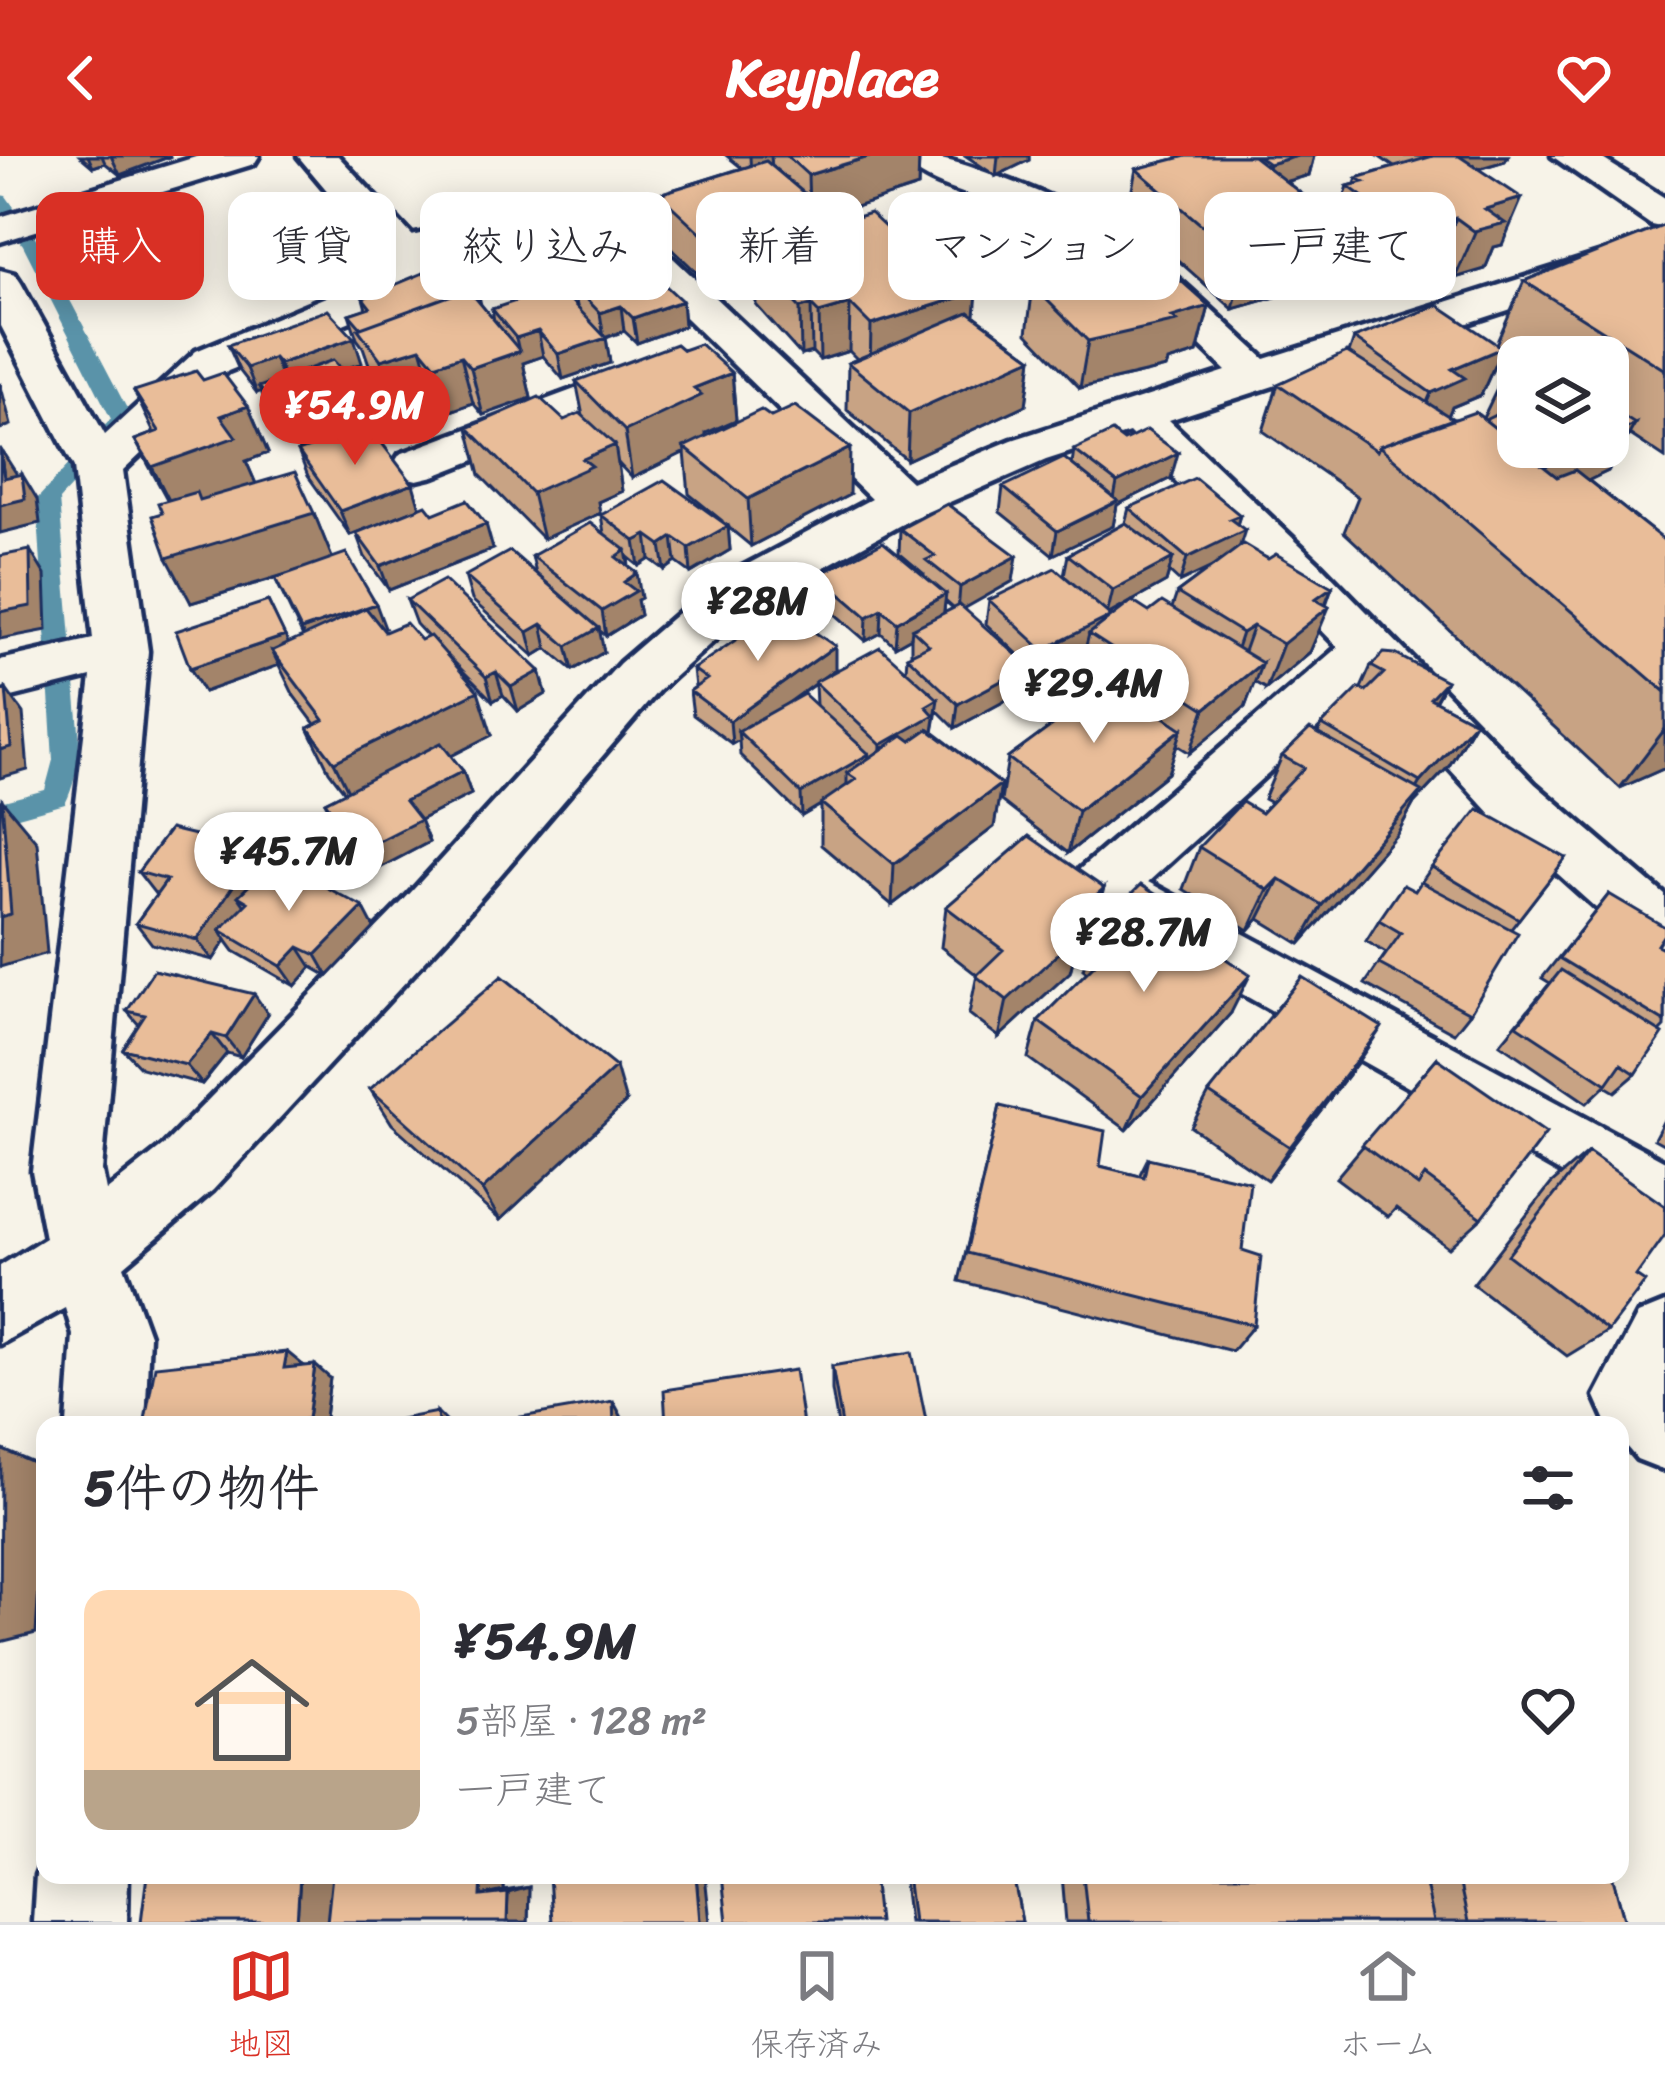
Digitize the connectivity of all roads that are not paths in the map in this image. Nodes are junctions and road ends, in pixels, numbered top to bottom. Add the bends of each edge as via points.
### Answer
1 (240, 156) edge
2 (317, 156) edge
3 (920, 156) edge
4 (1570, 156) edge
5 (1665, 216) edge
6 (0, 230) edge
7 (420, 243) edge
8 (1665, 244) edge
9 (400, 248) junction
10 (672, 282) edge
11 (0, 284) edge
12 (734, 343) junction
13 (1260, 379) junction
14 (1140, 418) junction
15 (417, 465) dead end
16 (98, 467) junction
17 (904, 503) junction
18 (1371, 649) junction
19 (121, 651) junction
20 (0, 680) edge
21 (1665, 932) edge
22 (1665, 1198) edge
23 (83, 1254) junction
24 (0, 1308) edge
25 (1665, 1340) edge
26 (106, 1416) edge
27 (1665, 1431) edge
28 (82, 1884) edge
29 (80, 1922) edge

1 - 6 street
2 - 9 street
3 - 13 street via 1103,236
4 - 5 street
7 - 9 lane
8 - 13 street
9 - 16 street via 415,272 397,287 212,361
10 - 12 street
11 - 16 street
12 - 15 street
12 - 17 street
13 - 14 street
14 - 17 street via 1029,450
14 - 18 street
16 - 19 street
17 - 23 street via 732,595 639,677 425,920 188,1168
18 - 21 street via 1514,800
18 - 22 street via 1102,886
19 - 20 street
19 - 23 street via 67,1171
23 - 24 street
23 - 26 street via 111,1335
25 - 27 street via 1634,1396
28 - 29 street

